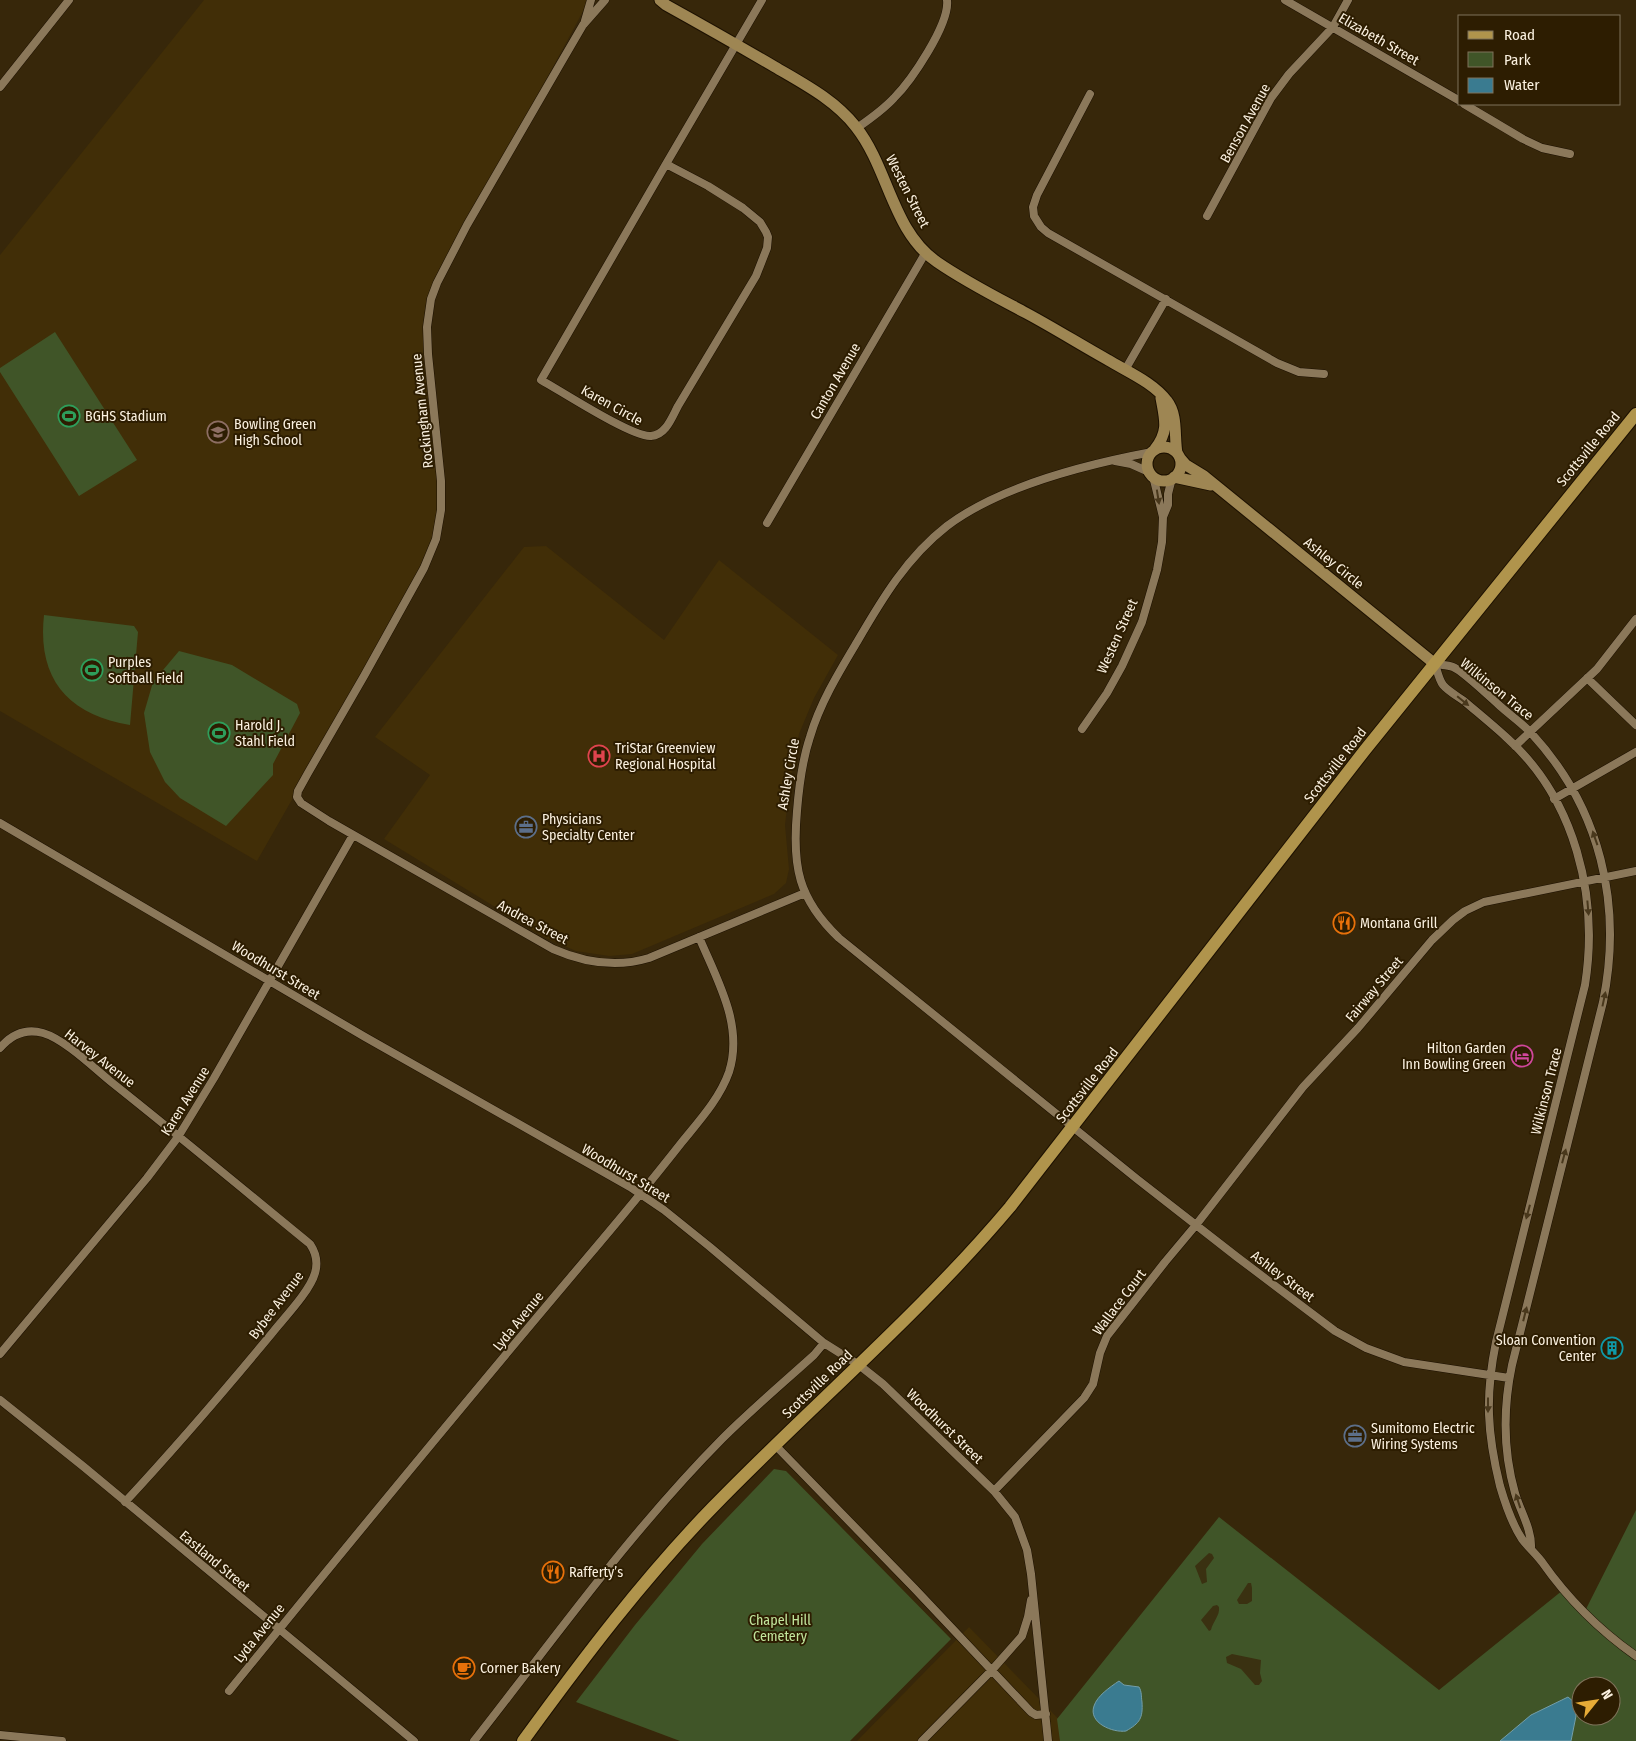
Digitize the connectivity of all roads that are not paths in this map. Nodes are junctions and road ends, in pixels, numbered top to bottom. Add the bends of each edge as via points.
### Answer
1 (69, 0) edge
2 (591, 0) edge
3 (605, 0) edge
4 (650, 0) edge
5 (762, 0) edge
6 (947, 0) edge
7 (1285, 0) edge
8 (1348, 0) edge
9 (663, 2) edge
10 (583, 26) junction
11 (1333, 27) junction
12 (736, 44) junction
13 (0, 87) edge
14 (1090, 94) dead end
15 (1458, 100) edge
16 (1466, 105) edge
17 (857, 128) junction
18 (1570, 154) dead end
19 (666, 164) junction
20 (1207, 216) dead end
21 (926, 252) junction
22 (1166, 299) junction
23 (1125, 370) junction
24 (1324, 374) dead end
25 (1160, 394) junction
26 (1636, 414) edge
27 (1153, 451) junction
28 (1178, 455) junction
29 (1115, 461) junction
30 (1151, 474) junction
31 (1173, 478) junction
32 (1215, 486) junction
33 (1163, 517) junction
34 (767, 523) dead end
35 (1636, 619) edge
36 (1435, 664) junction
37 (1587, 678) junction
38 (1636, 724) edge
39 (1082, 729) dead end
40 (1530, 732) junction
41 (1515, 746) junction
42 (1636, 752) edge
43 (1572, 788) junction
44 (297, 797) joint
45 (1554, 799) junction
46 (0, 823) edge
47 (353, 835) junction
48 (1636, 870) edge
49 (1605, 877) junction
50 (1585, 882) junction
51 (805, 893) junction
52 (699, 937) junction
53 (270, 981) junction
54 (0, 1048) edge
55 (1074, 1127) junction
56 (178, 1136) junction
57 (641, 1194) junction
58 (1196, 1225) junction
59 (824, 1343) junction
60 (0, 1354) edge
61 (858, 1365) junction
62 (1490, 1375) junction
63 (1509, 1378) junction
64 (0, 1400) edge
65 (775, 1445) junction
66 (994, 1491) junction
67 (125, 1502) junction
68 (1531, 1548) junction
69 (1032, 1588) junction
70 (279, 1630) junction
71 (1636, 1656) edge
72 (992, 1670) junction
73 (229, 1691) dead end
74 (1046, 1714) junction
75 (0, 1735) edge
76 (62, 1741) edge
77 (414, 1741) edge
78 (474, 1741) edge
79 (523, 1741) edge
80 (922, 1741) edge
81 (1048, 1741) edge

1 - 13 street
2 - 10 street, Rockingham Avenue
3 - 10 street, Rockingham Avenue
4 - 9 street, Westen Street
5 - 12 street
6 - 17 street via 943,21 914,73 895,98
7 - 11 street, Elizabeth Street
8 - 11 street, Benson Avenue
9 - 12 street, Westen Street
10 - 44 street, Rockingham Avenue via 499,168 431,299 427,327 441,481 436,539 424,568
11 - 15 street, Elizabeth Street
11 - 20 street, Benson Avenue via 1271,98
12 - 17 street, Westen Street via 834,104
12 - 19 street, Karen Circle
14 - 22 street via 1037,195 1034,216 1048,233
16 - 18 street via 1542,148
17 - 21 street, Westen Street via 904,224
19 - 19 street, Karen Circle via 541,380 634,433 652,436 662,432 669,423 756,276 768,242 764,227 743,208
21 - 23 street, Westen Street via 973,284
21 - 34 street, Canton Avenue
22 - 23 street
22 - 24 street via 1277,363 1299,372
23 - 25 street, Westen Street
25 - 27 street via 1166,423 1160,442
25 - 28 street, Westen Street via 1172,410
26 - 36 main road, Scottsville Road
27 - 28 street via 1169,447
27 - 29 street, Ashley Circle
27 - 30 street via 1148,461
28 - 31 street via 1180,470
28 - 32 street, Ashley Circle via 1186,465
29 - 30 street
29 - 51 street, Ashley Circle via 1073,471 983,504 936,535 904,567 841,670 820,708 810,737 800,781 794,850
30 - 31 street via 1162,480
30 -> 33 street, Westen Street
31 - 32 street, Ashley Circle
31 - 33 street, Westen Street
32 - 36 street, Ashley Circle
33 - 39 street, Westen Street via 1157,570 1142,622 1107,693
35 - 37 street
36 - 40 street, Wilkinson Trace via 1454,667
36 -> 41 street, Wilkinson Trace via 1442,684
36 - 55 main road, Scottsville Road
37 - 38 street
37 - 40 street
40 - 41 street
40 - 43 street, Wilkinson Trace
41 - 45 street, Wilkinson Trace
42 - 43 street
43 - 45 street
49 -> 43 street, Wilkinson Trace via 1593,833
44 - 47 street, Andrea Street via 313,812
45 - 50 street, Wilkinson Trace via 1572,837
46 - 53 street, Woodhurst Street
47 - 52 street, Andrea Street via 553,949 577,959 602,963 638,961
47 - 53 street, Karen Avenue
48 - 49 street, Fairway Street
49 - 50 street, Fairway Street
63 -> 49 street, Wilkinson Trace via 1606,986 1611,936
50 - 58 street, Fairway Street via 1484,902 1453,920 1303,1087
50 -> 62 street, Wilkinson Trace via 1590,934 1586,985 1506,1298
51 - 52 street, Andrea Street
51 - 55 street, Ashley Circle via 820,918 839,938
52 - 57 street, Lyda Avenue via 729,1010 733,1032 732,1061 712,1104
53 - 56 street, Karen Avenue
53 - 57 street, Woodhurst Street
54 - 56 street, Harvey Avenue via 21,1032 48,1035
55 - 58 street, Ashley Street
55 - 61 main road, Scottsville Road via 970,1253
56 - 60 street, Karen Avenue via 147,1178
56 - 67 street, Bybee Avenue via 310,1244 316,1255 316,1272 263,1344 194,1427
57 - 59 street, Woodhurst Street
57 - 70 street, Lyda Avenue
58 - 62 street, Ashley Street via 1306,1310 1366,1348 1417,1365
58 - 66 street, Wallace Court via 1107,1336 1091,1388 1084,1398
59 - 61 street, Woodhurst Street
59 - 78 street via 722,1439 674,1492 619,1555
61 - 65 main road, Scottsville Road
61 - 66 street, Woodhurst Street via 883,1384
62 - 63 street, Ashley Street
62 -> 68 street, Wilkinson Trace via 1489,1427 1497,1475 1513,1520
68 -> 63 street, Wilkinson Trace via 1532,1539 1508,1462 1505,1414
64 - 67 street, Eastland Street
65 - 72 street
65 - 79 main road, Scottsville Road via 658,1568
66 - 69 street, Woodhurst Street via 1009,1508 1022,1533 1030,1562
67 - 70 street, Eastland Street
68 - 71 street, Wilkinson Trace via 1558,1586 1598,1626
69 - 72 street via 1022,1636
69 - 74 street, Woodhurst Street
70 - 73 street, Lyda Avenue
70 - 77 street, Eastland Street
72 - 74 street via 1031,1712
72 - 80 street
74 - 81 street, Woodhurst Street
75 - 76 street

